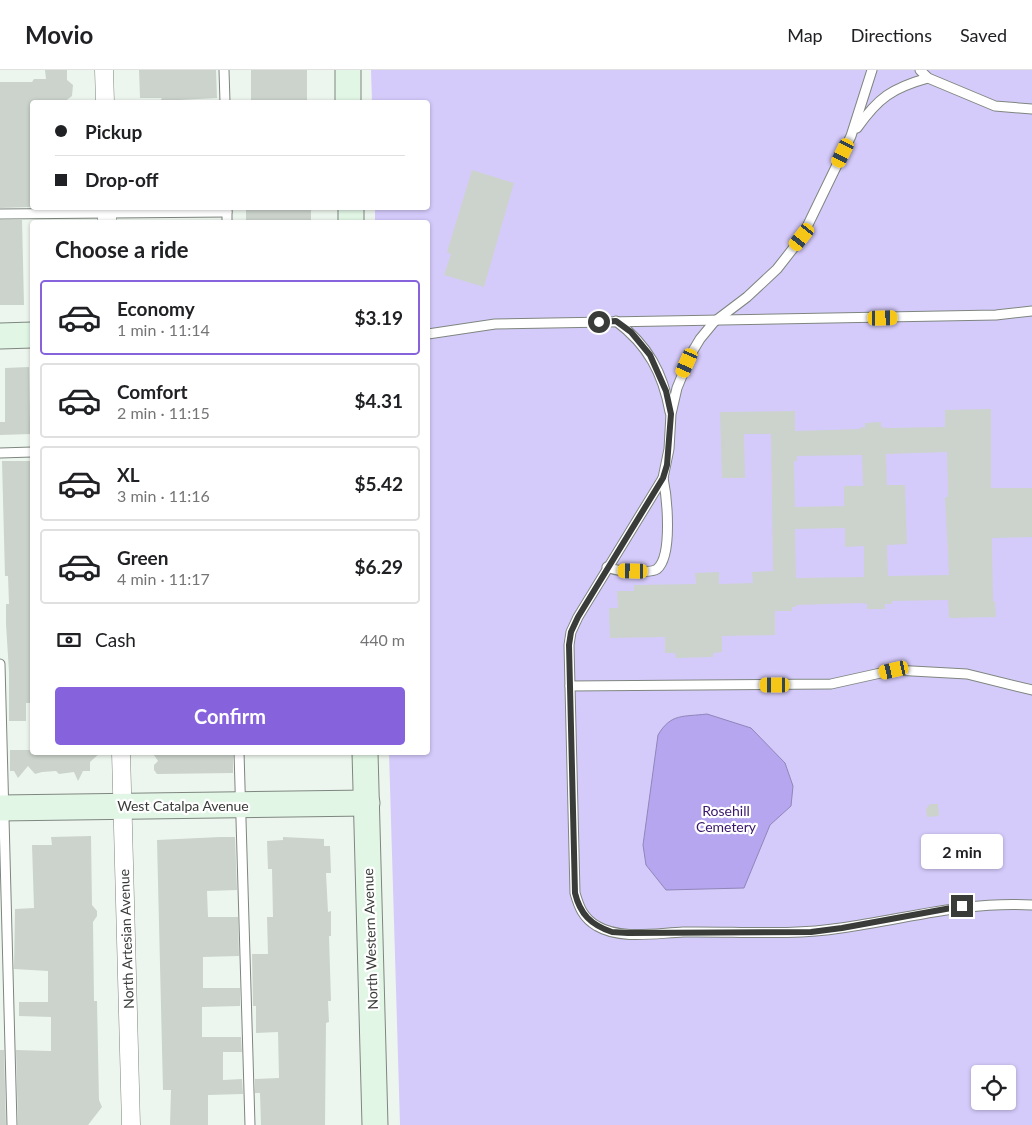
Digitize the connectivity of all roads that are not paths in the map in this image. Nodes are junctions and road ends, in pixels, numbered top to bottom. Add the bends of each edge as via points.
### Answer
1 (104, 70) edge
2 (224, 70) edge
3 (348, 70) edge
4 (872, 70) edge
5 (920, 70) edge
6 (928, 78) junction
7 (105, 100) edge
8 (224, 100) edge
9 (348, 100) edge
10 (1032, 109) edge
11 (851, 136) junction
12 (227, 210) edge
13 (0, 214) edge
14 (107, 214) edge
15 (1032, 311) edge
16 (616, 321) junction
17 (714, 322) junction
18 (430, 334) edge
19 (0, 336) edge
20 (30, 336) edge
21 (671, 414) junction
22 (30, 452) edge
23 (0, 453) edge
24 (663, 478) junction
25 (607, 567) junction
26 (0, 664) edge
27 (570, 686) junction
28 (1032, 690) edge
29 (121, 755) edge
30 (239, 755) edge
31 (365, 755) edge
32 (367, 803) junction
33 (122, 805) junction
34 (240, 805) junction
35 (2, 808) edge
36 (1032, 905) edge
37 (12, 1125) edge
38 (131, 1125) edge
39 (250, 1125) edge
40 (375, 1125) edge

1 - 7 street
2 - 8 lane
3 - 9 main road
4 - 11 lane
5 - 6 lane
6 - 10 lane via 995,106
6 - 11 lane via 886,95 873,106
11 - 17 lane via 802,237 777,269
12 - 14 lane
13 - 14 lane
15 - 17 lane via 996,316
16 - 17 lane
16 - 18 lane via 495,324
16 - 21 lane via 650,355 666,391
17 - 21 lane via 691,354 677,388
19 - 20 main road
21 - 24 lane
22 - 23 lane
24 - 25 lane
24 - 25 lane via 667,512 662,562 654,570 647,571 619,571
25 - 27 lane via 571,632
26 - 35 lane
27 - 28 lane via 831,684 894,670 967,674
27 - 36 lane via 575,893 579,908 598,927 628,933 811,932 962,906
29 - 33 street, North Artesian Avenue
30 - 34 lane
31 - 32 main road, North Western Avenue
32 - 34 main road, West Catalpa Avenue
32 - 40 main road, North Western Avenue
33 - 34 main road, West Catalpa Avenue
33 - 35 main road, West Catalpa Avenue
33 - 38 street, North Artesian Avenue
34 - 39 lane
35 - 37 lane

